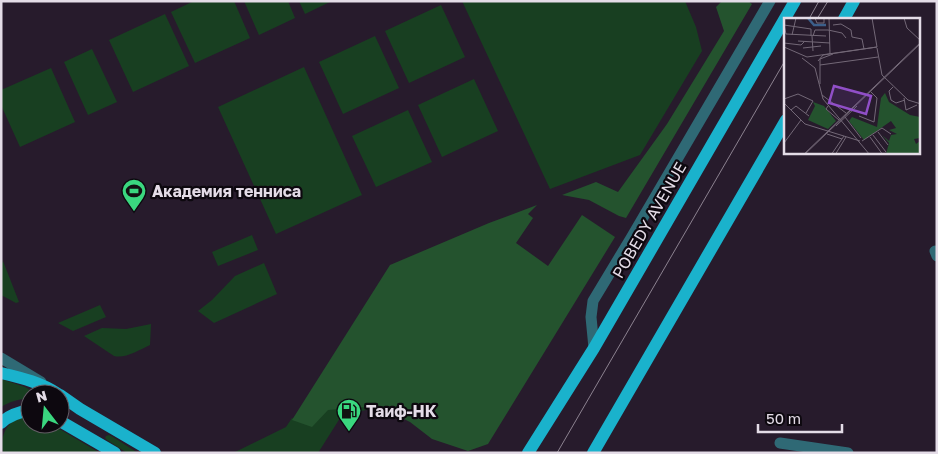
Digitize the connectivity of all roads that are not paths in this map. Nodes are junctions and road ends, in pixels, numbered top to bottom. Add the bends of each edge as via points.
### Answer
1 (770, 1) edge
2 (794, 1) edge
3 (854, 1) edge
4 (784, 18) edge
5 (784, 18) edge
6 (845, 18) edge
7 (784, 123) edge
8 (594, 348) junction
9 (1, 358) edge
10 (1, 373) edge
11 (40, 384) edge
12 (43, 384) edge
13 (70, 402) edge
14 (20, 412) edge
15 (1, 423) edge
16 (70, 427) edge
17 (780, 443) dead end
18 (115, 453) edge
19 (155, 453) edge
20 (528, 453) edge
21 (593, 453) edge
22 (848, 453) edge

1 - 8 street via 593,300
2 - 4 main road, POBEDY AVENUE
3 - 6 main road
5 - 8 main road, POBEDY AVENUE
7 - 21 main road
8 - 20 main road, POBEDY AVENUE
9 - 12 street
10 - 11 main road
13 - 19 main road
14 - 15 main road
16 - 18 main road
17 - 22 street

